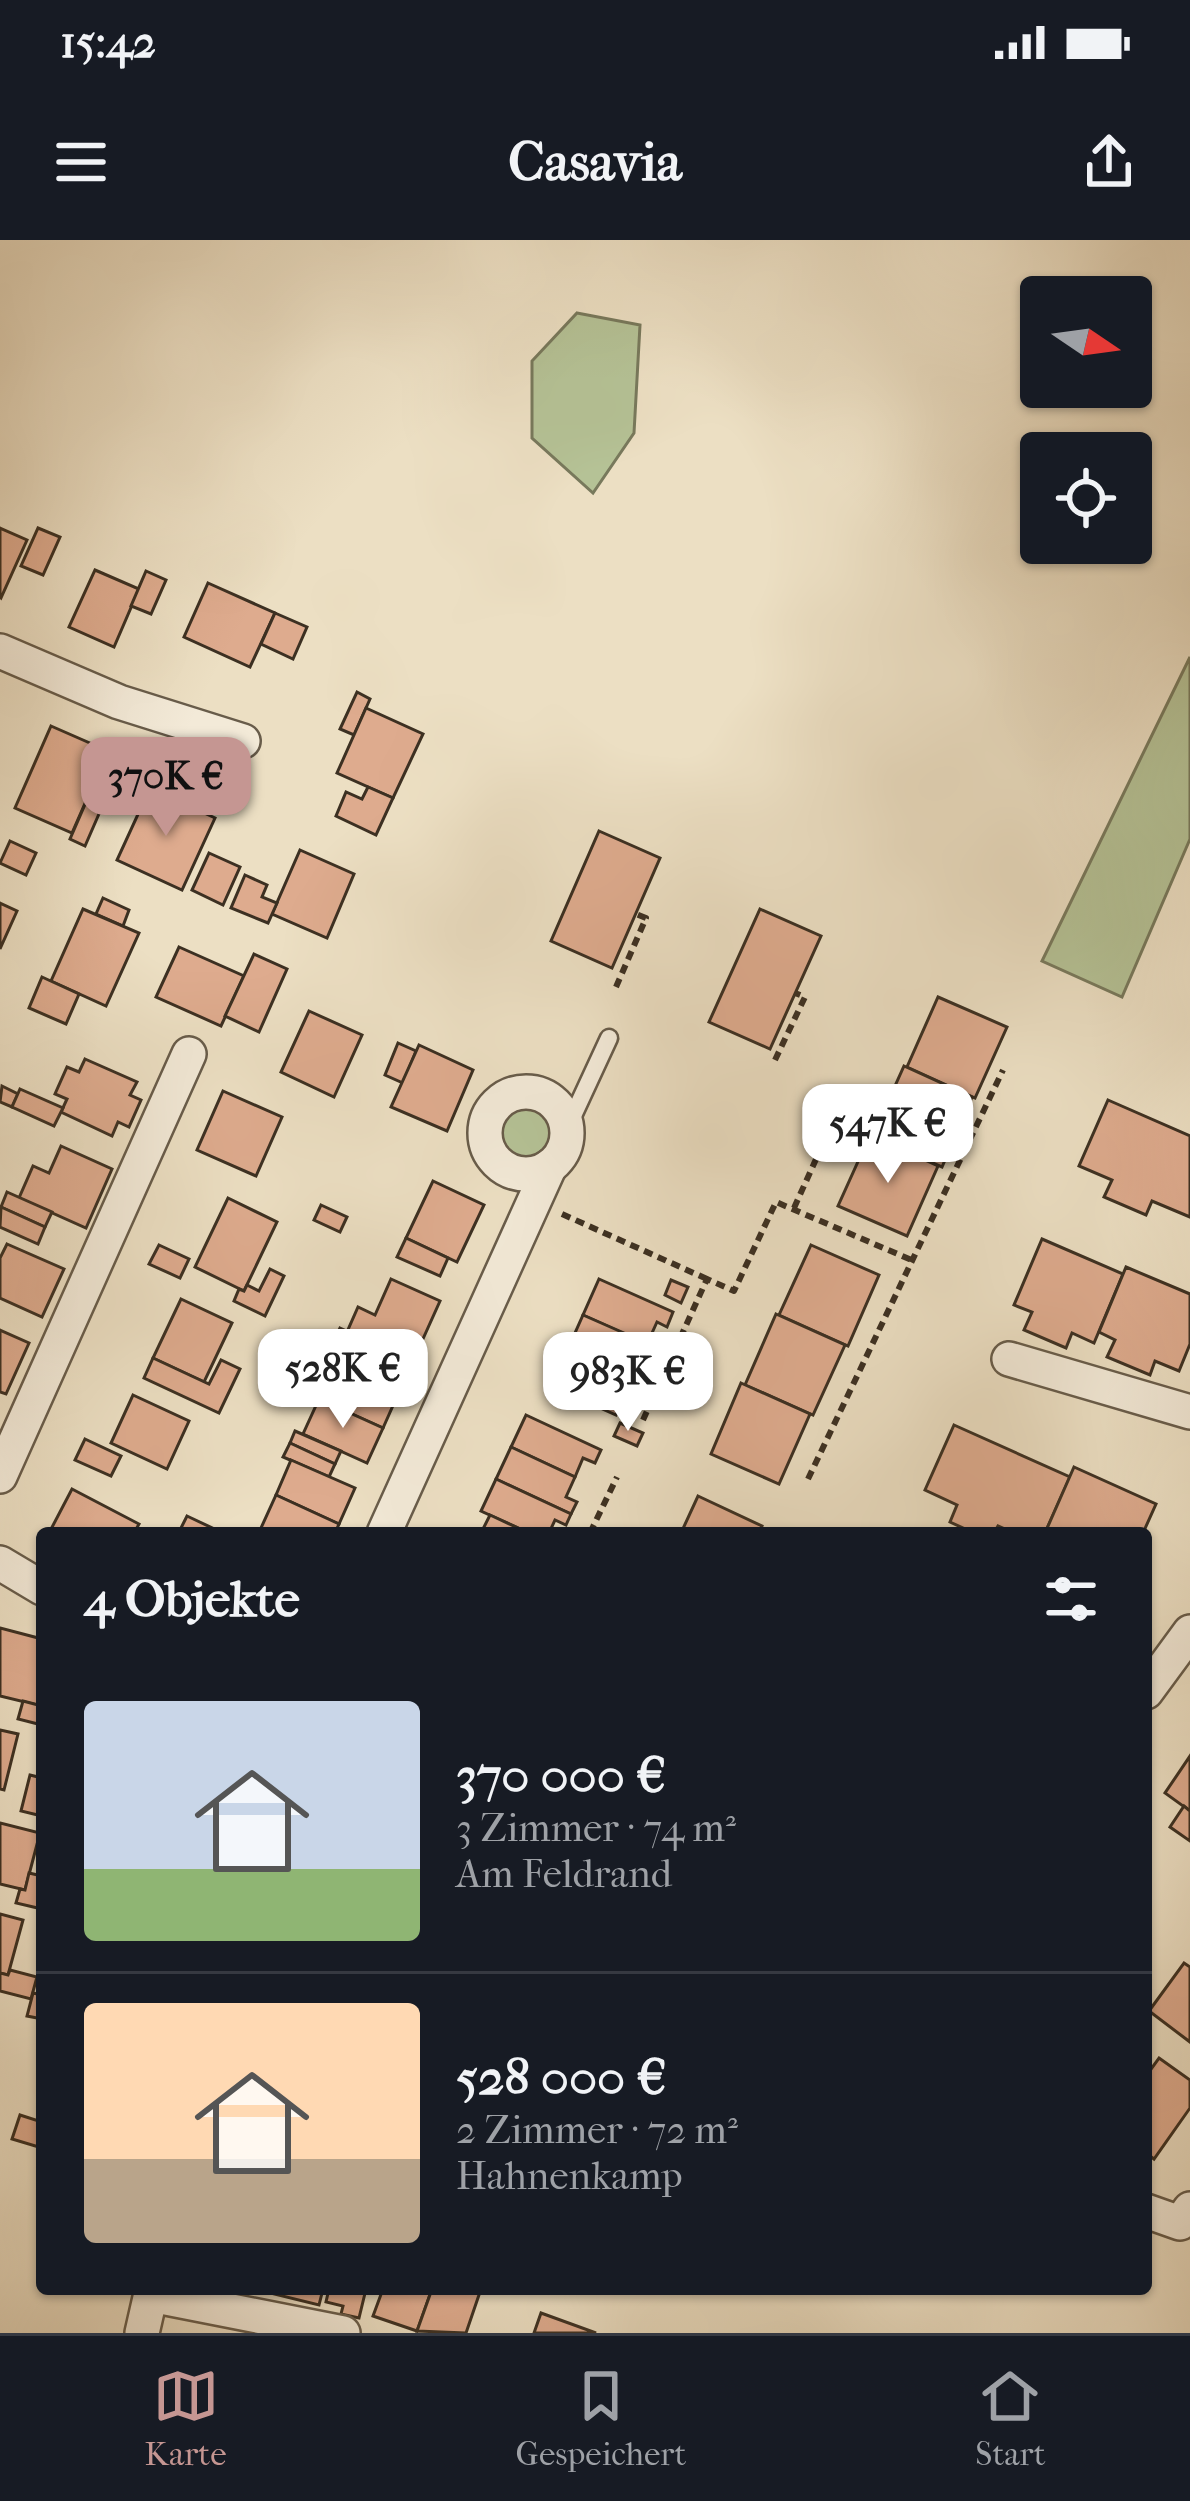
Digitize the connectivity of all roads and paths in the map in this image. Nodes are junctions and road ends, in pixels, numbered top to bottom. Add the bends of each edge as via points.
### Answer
1 (0, 651) edge
2 (243, 741) dead end
3 (636, 914) dead end
4 (616, 987) dead end
5 (796, 993) dead end
6 (609, 1038) dead end
7 (189, 1054) dead end
8 (776, 1060) dead end
9 (1003, 1070) dead end
10 (566, 1131) junction
11 (819, 1135) dead end
12 (550, 1166) junction
13 (794, 1208) junction
14 (562, 1214) dead end
15 (914, 1261) junction
16 (706, 1279) junction
17 (1009, 1359) dead end
18 (1190, 1412) edge
19 (643, 1420) dead end
20 (0, 1476) edge
21 (617, 1477) dead end
22 (808, 1479) dead end
23 (387, 1527) edge
24 (593, 1527) edge
25 (0, 1563) edge
26 (36, 1584) edge
27 (1190, 1632) edge
28 (1152, 1685) edge
29 (1152, 2212) edge
30 (1187, 2219) edge
31 (150, 2295) edge
32 (165, 2295) edge
33 (142, 2333) edge
34 (343, 2333) edge

1 - 2 street via 118,702
3 - 4 path via 646,918
5 - 8 path via 805,997
6 - 10 lane
7 - 20 street
9 - 15 path
10 - 12 street
10 - 12 street via 556,1105 530,1092 503,1099 487,1122 497,1162 523,1174
11 - 13 path via 826,1137
12 - 23 street
13 - 15 path
13 - 16 path via 776,1202 734,1292
14 - 16 path
15 - 22 path
16 - 19 path
17 - 18 street
21 - 24 path
25 - 26 street
27 - 28 street
29 - 30 street
31 - 33 street
32 - 34 street

